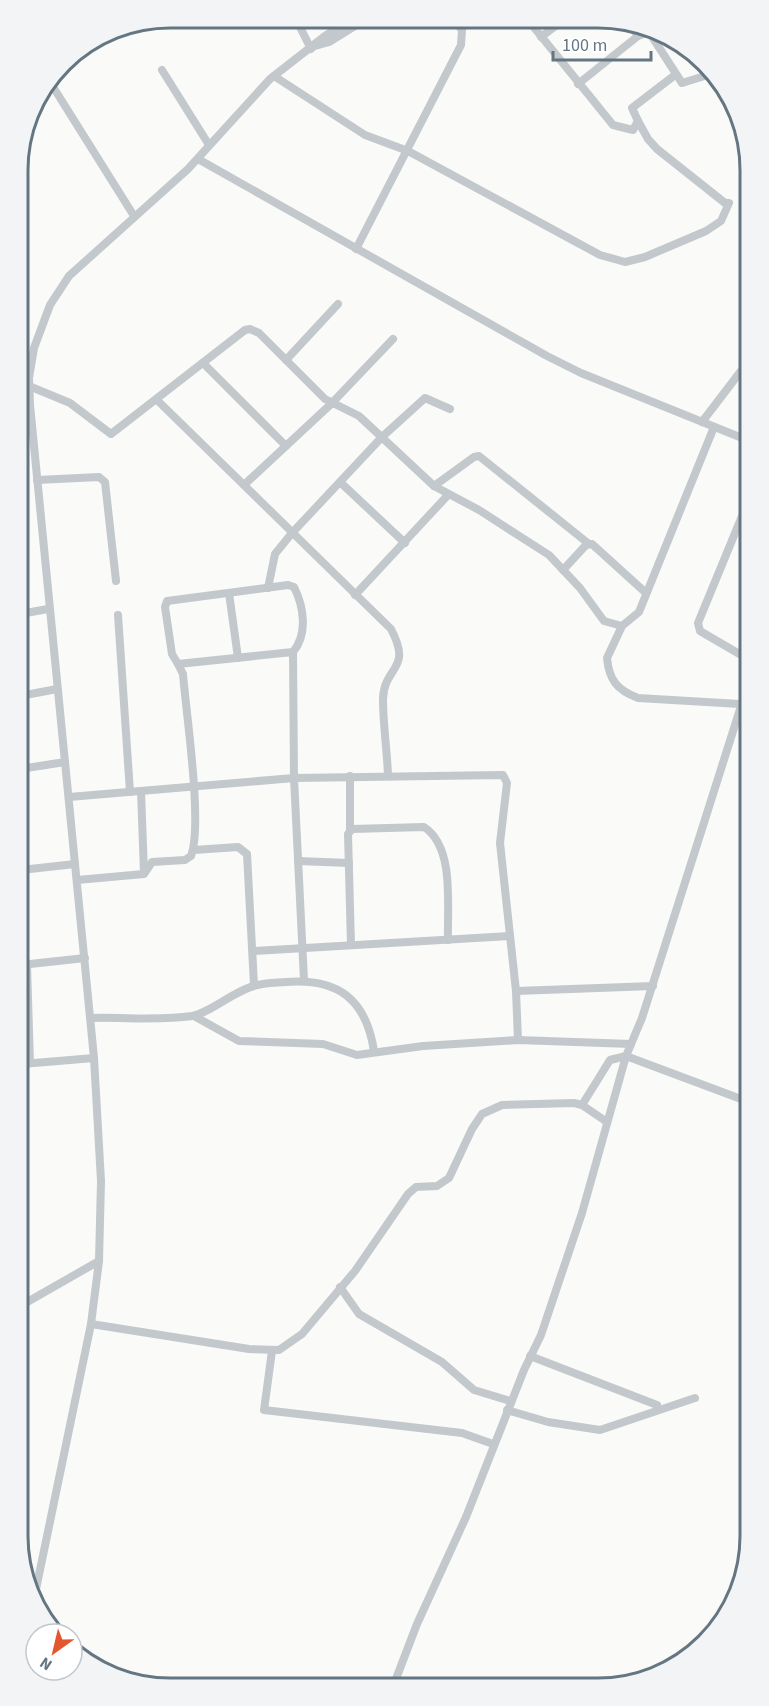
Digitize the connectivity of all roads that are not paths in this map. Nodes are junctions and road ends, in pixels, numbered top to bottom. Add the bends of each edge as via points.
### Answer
1 (461, 28) edge
2 (534, 28) edge
3 (552, 28) edge
4 (301, 29) edge
5 (337, 29) edge
6 (351, 29) edge
7 (638, 36) edge
8 (541, 37) junction
9 (653, 39) edge
10 (312, 48) junction
11 (162, 70) dead end
12 (675, 75) junction
13 (274, 76) junction
14 (705, 77) edge
15 (578, 84) junction
16 (54, 89) edge
17 (638, 121) junction
18 (209, 146) junction
19 (408, 151) junction
20 (198, 159) junction
21 (134, 216) junction
22 (356, 249) junction
23 (338, 304) dead end
24 (393, 339) dead end
25 (286, 360) junction
26 (203, 363) junction
27 (740, 372) edge
28 (29, 386) junction
29 (157, 400) junction
30 (331, 404) junction
31 (450, 409) dead end
32 (702, 422) junction
33 (714, 426) junction
34 (382, 437) junction
35 (740, 437) edge
36 (286, 446) junction
37 (37, 480) junction
38 (340, 482) junction
39 (244, 485) junction
40 (434, 486) junction
41 (448, 495) junction
42 (740, 521) edge
43 (292, 533) junction
44 (405, 543) junction
45 (589, 544) junction
46 (563, 570) junction
47 (116, 581) dead end
48 (268, 588) junction
49 (229, 593) junction
50 (646, 593) junction
51 (355, 595) junction
52 (48, 609) junction
53 (29, 612) edge
54 (118, 615) dead end
55 (622, 626) junction
56 (293, 652) junction
57 (740, 654) edge
58 (238, 658) junction
59 (178, 664) junction
60 (57, 689) junction
61 (29, 694) edge
62 (740, 704) edge
63 (740, 707) edge
64 (65, 762) junction
65 (29, 768) edge
66 (388, 775) junction
67 (350, 776) junction
68 (294, 778) junction
69 (192, 787) junction
70 (141, 791) junction
71 (130, 792) junction
72 (69, 797) junction
73 (350, 830) junction
74 (194, 850) junction
75 (298, 861) junction
76 (349, 863) junction
77 (75, 864) junction
78 (29, 869) edge
79 (144, 874) junction
80 (77, 880) junction
81 (510, 936) junction
82 (448, 940) junction
83 (351, 945) junction
84 (302, 947) junction
85 (253, 951) junction
86 (85, 958) junction
87 (29, 964) edge
88 (304, 981) junction
89 (254, 985) junction
90 (653, 986) junction
91 (516, 991) junction
92 (194, 1016) junction
93 (91, 1018) junction
94 (518, 1040) junction
95 (632, 1044) junction
96 (374, 1051) junction
97 (626, 1056) junction
98 (94, 1058) junction
99 (29, 1063) edge
100 (740, 1099) edge
101 (582, 1106) junction
102 (607, 1122) junction
103 (99, 1261) junction
104 (340, 1287) junction
105 (29, 1301) edge
106 (91, 1324) junction
107 (272, 1351) junction
108 (530, 1356) junction
109 (695, 1398) dead end
110 (510, 1401) junction
111 (657, 1405) dead end
112 (507, 1410) junction
113 (493, 1444) junction
114 (37, 1584) edge
115 (396, 1678) edge

1 - 19 street via 461,45
2 - 8 street
3 - 8 street
4 - 10 street
5 - 10 street
6 - 10 street
7 - 15 street
8 - 15 street
9 - 12 street
10 - 13 street
11 - 18 street
12 - 14 street via 686,84
12 - 17 street via 632,108
13 - 18 street
13 - 19 street via 365,135
15 - 17 street via 615,127 633,130
16 - 21 street
17 - 19 street via 657,149 729,203 721,221 706,231 636,261 600,255
18 - 20 street
19 - 22 street
20 - 21 street
20 - 22 street
21 - 28 street via 82,262 50,305 34,348
22 - 32 street via 581,373
23 - 25 street
24 - 30 street
25 - 26 street via 250,328
25 - 30 street
26 - 29 street
26 - 36 street
27 - 32 street
28 - 29 street via 70,403 111,434
28 - 37 street
29 - 39 street
30 - 34 street via 359,416
30 - 36 street
31 - 34 street via 425,398
32 - 33 street
33 - 35 street
33 - 50 street
34 - 38 street
34 - 40 street
36 - 39 street
37 - 47 street via 99,477 105,482
37 - 52 street
38 - 43 street
38 - 44 street
39 - 43 street
40 - 41 street
40 - 45 street via 479,456
41 - 44 street
41 - 46 street via 549,555
42 - 57 street via 698,623 700,631
43 - 48 street via 275,554
43 - 51 street
44 - 51 street
45 - 46 street
45 - 50 street
46 - 55 street via 604,621
48 - 49 street
48 - 56 street via 288,585 297,593 303,634
49 - 58 street
49 - 59 street via 166,603 172,654
50 - 55 street via 636,617
51 - 66 street via 391,629 400,646 401,656 383,697
52 - 53 street
52 - 60 street
54 - 71 street
55 - 62 street via 606,658 613,683 624,693 638,698
56 - 58 street
56 - 68 street
58 - 59 street
59 - 69 street via 183,674
60 - 61 street
60 - 64 street
63 - 90 street
64 - 65 street
64 - 72 street
66 - 67 street
66 - 81 street via 500,774 506,778 500,843
67 - 68 street
67 - 73 street
68 - 69 street
68 - 75 street
69 - 70 street
69 - 74 street
70 - 71 street
70 - 79 street
71 - 72 street
72 - 77 street
73 - 76 street
73 - 82 street via 424,827 435,837 444,853
74 - 79 street via 185,860 152,862
74 - 85 street via 238,847 247,854
75 - 76 street
75 - 84 street
76 - 83 street
77 - 78 street
77 - 80 street
79 - 80 street
80 - 86 street
81 - 82 street
81 - 91 street
82 - 83 street
83 - 84 street
84 - 85 street
84 - 88 street
85 - 89 street
86 - 87 street
86 - 93 street
88 - 89 street
88 - 96 street via 330,985 347,995 360,1009
89 - 92 street
90 - 91 street
90 - 95 street
91 - 94 street
92 - 93 street
92 - 96 street via 239,1041 323,1044 357,1055
93 - 98 street
94 - 95 street
94 - 96 street
95 - 97 street
97 - 100 street
97 - 101 street via 610,1060
97 - 102 street
98 - 99 street
98 - 103 street via 101,1154
101 - 102 street
101 - 104 street via 502,1105 480,1116 449,1178 437,1186 416,1187 408,1194
102 - 108 street via 582,1213
103 - 105 street
103 - 106 street
104 - 107 street via 302,1334
104 - 110 street via 359,1314 442,1362 474,1390
106 - 107 street
106 - 114 street
107 - 113 street via 264,1410 462,1433
108 - 110 street
108 - 111 street
109 - 112 street via 600,1430 548,1422
110 - 112 street
112 - 113 street
113 - 115 street

